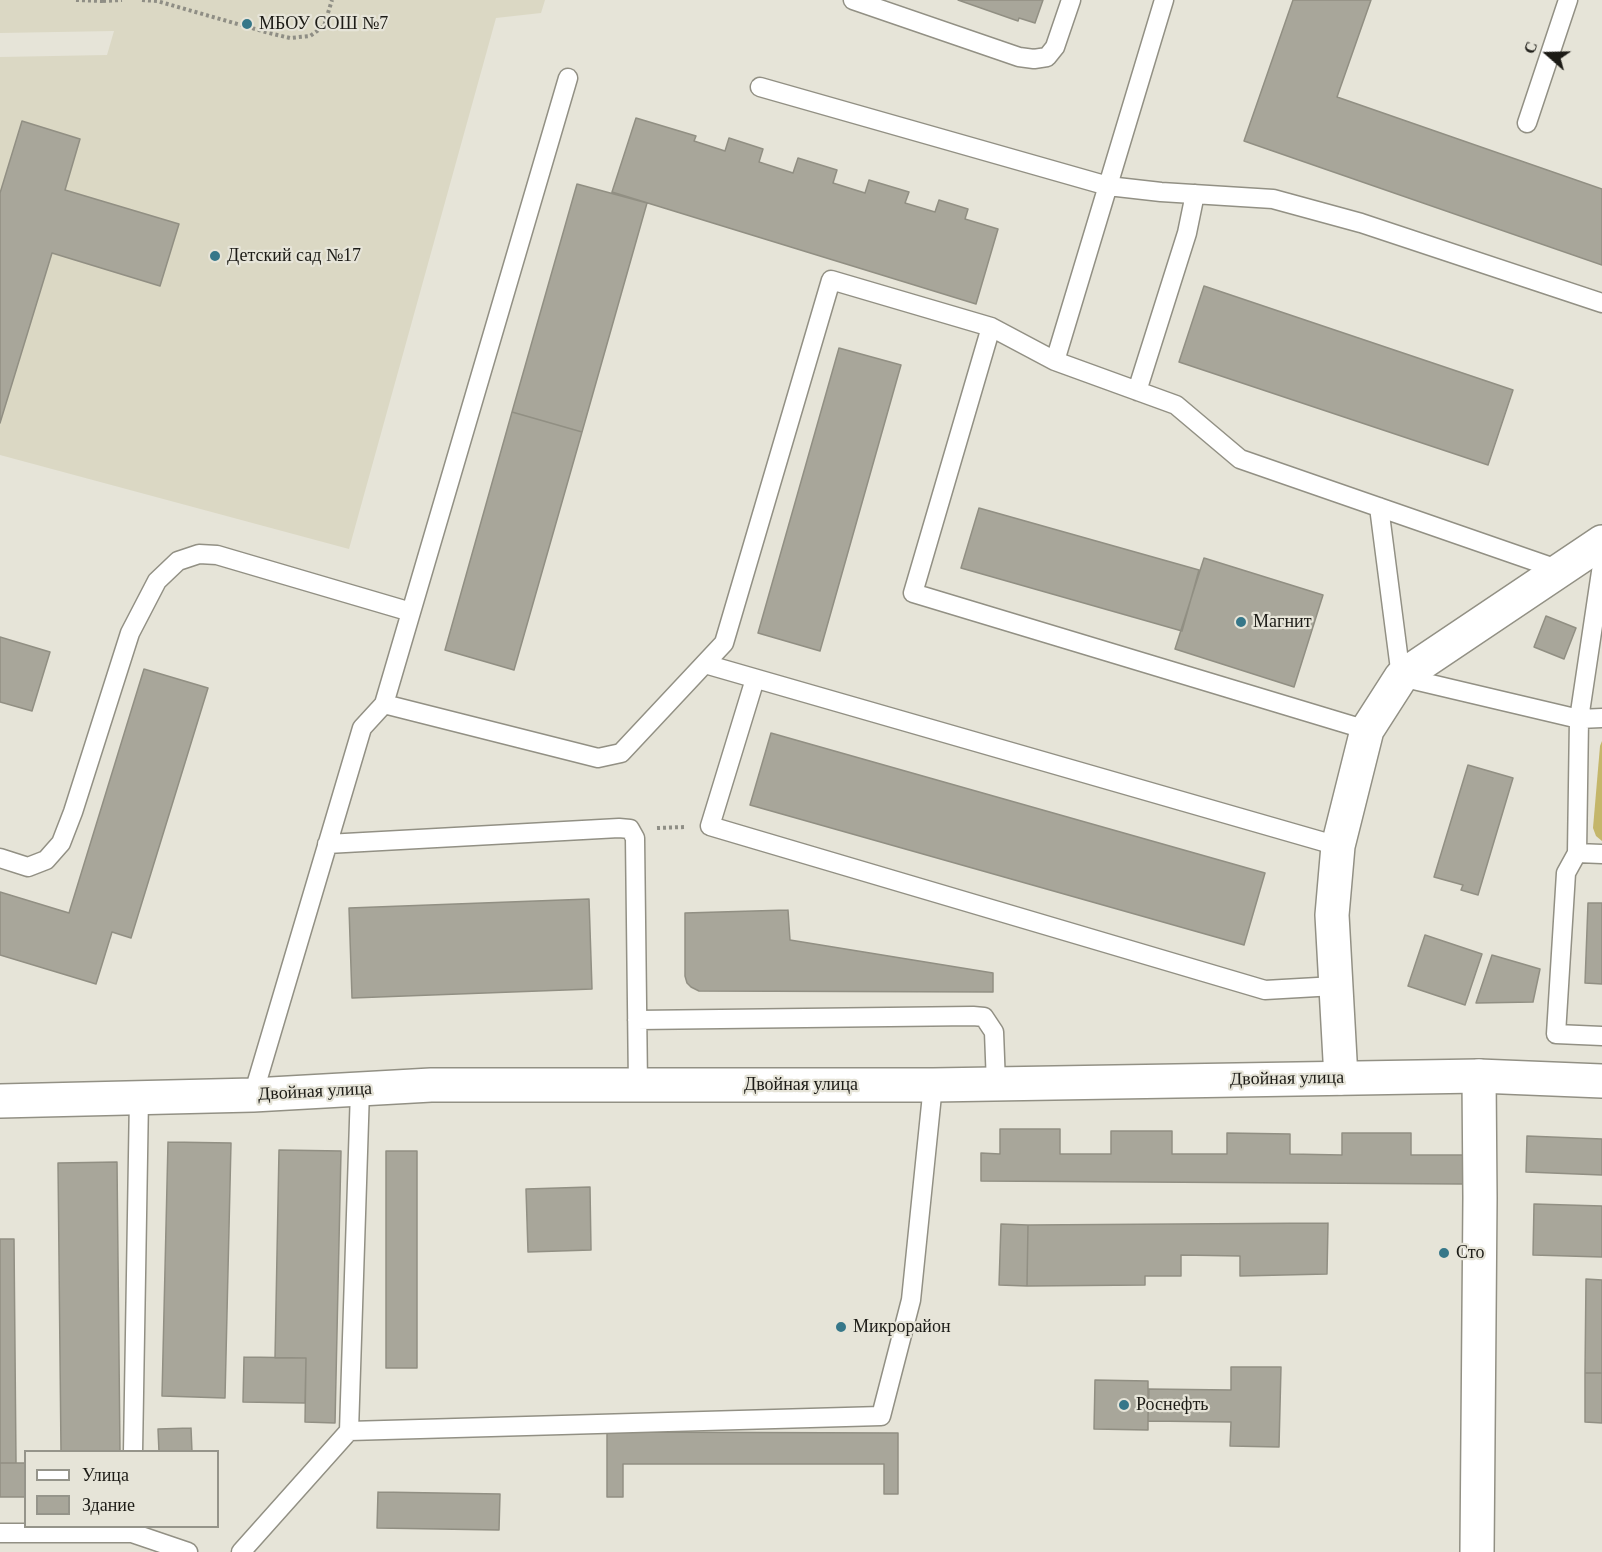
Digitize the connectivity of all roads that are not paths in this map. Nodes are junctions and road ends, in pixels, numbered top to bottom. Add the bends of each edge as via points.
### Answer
1 (853, 0) edge
2 (1071, 0) edge
3 (1164, 0) edge
4 (1568, 0) edge
5 (568, 78) dead end
6 (760, 87) dead end
7 (1527, 123) dead end
8 (1108, 186) junction
9 (1195, 194) junction
10 (1602, 303) edge
11 (991, 327) junction
12 (1055, 361) junction
13 (1137, 391) junction
14 (1379, 507) junction
15 (1602, 542) edge
16 (1602, 565) edge
17 (1560, 570) junction
18 (411, 612) junction
19 (705, 664) junction
20 (1401, 677) junction
21 (755, 679) junction
22 (384, 704) junction
23 (1602, 718) edge
24 (1579, 719) junction
25 (1367, 730) junction
26 (327, 844) junction
27 (1338, 846) junction
28 (1577, 853) junction
29 (1602, 854) edge
30 (0, 858) edge
31 (1335, 986) junction
32 (637, 1020) junction
33 (1602, 1036) edge
34 (1479, 1076) junction
35 (1341, 1078) junction
36 (1602, 1081) edge
37 (996, 1084) junction
38 (933, 1085) junction
39 (638, 1086) junction
40 (360, 1090) junction
41 (253, 1095) junction
42 (139, 1097) junction
43 (0, 1101) edge
44 (349, 1431) junction
45 (133, 1450) edge
46 (132, 1530) edge
47 (0, 1533) edge
48 (188, 1552) edge
49 (241, 1552) edge
50 (1477, 1552) edge

1 - 2 lane via 1034,59 1047,57 1055,47
3 - 8 lane
4 - 7 lane
5 - 18 lane
6 - 8 lane
8 - 9 lane
8 - 12 lane
9 - 10 lane via 1273,199 1360,223
9 - 13 lane via 1187,233
11 - 12 lane
11 - 19 lane via 831,280 724,643
11 - 25 lane via 914,593
12 - 13 lane
13 - 14 lane via 1176,405 1240,459
14 - 17 lane
14 - 20 lane
15 - 17 street
16 - 24 lane
17 - 20 street
18 - 22 lane
18 - 30 lane via 217,555 199,554 178,561 157,581 130,633 61,843 46,860 28,867
19 - 21 lane
19 - 22 lane via 621,753 598,758
20 - 24 lane
20 - 25 street
21 - 27 lane
21 - 31 lane via 710,826 1265,990
22 - 26 lane via 362,728
23 - 24 lane
24 - 28 lane
25 - 27 street
26 - 32 lane via 630,829 635,838
26 - 41 lane
27 - 31 street via 1332,915
28 - 29 lane
28 - 33 lane via 1566,873 1556,1034
31 - 35 street
32 - 37 lane via 984,1017 994,1032
32 - 39 lane
34 - 35 street, Двойная улица
34 - 36 street, Двойная улица
34 - 50 street
35 - 37 street, Двойная улица
37 - 38 street, Двойная улица
38 - 39 street, Двойная улица
38 - 44 lane via 911,1300 881,1416
39 - 40 street, Двойная улица via 431,1085
40 - 41 street, Двойная улица
40 - 44 lane
41 - 42 street, Двойная улица
42 - 43 street, Двойная улица
42 - 45 lane
44 - 49 lane
46 - 47 lane
46 - 48 lane

